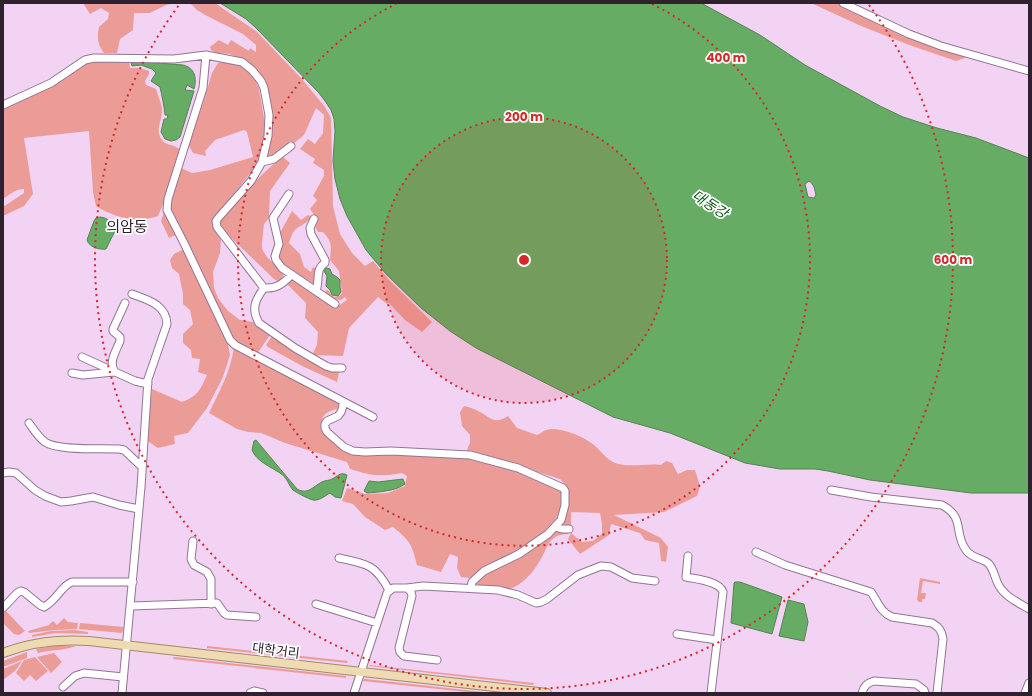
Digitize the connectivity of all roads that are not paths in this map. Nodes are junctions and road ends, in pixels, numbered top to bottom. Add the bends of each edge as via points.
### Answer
1 (843, 3) edge
2 (206, 55) junction
3 (1029, 71) edge
4 (3, 105) edge
5 (290, 146) dead end
6 (262, 162) junction
7 (290, 194) dead end
8 (314, 219) dead end
9 (291, 275) junction
10 (264, 288) junction
11 (316, 291) junction
12 (132, 294) dead end
13 (124, 303) dead end
14 (335, 304) dead end
15 (82, 357) dead end
16 (342, 368) dead end
17 (115, 372) junction
18 (72, 373) dead end
19 (148, 384) junction
20 (342, 401) junction
21 (373, 417) dead end
22 (29, 423) dead end
23 (142, 467) junction
24 (3, 473) edge
25 (831, 490) dead end
26 (139, 509) junction
27 (555, 527) junction
28 (570, 529) dead end
29 (193, 541) dead end
30 (756, 552) dead end
31 (688, 556) dead end
32 (339, 558) dead end
33 (133, 582) junction
34 (655, 582) dead end
35 (407, 588) junction
36 (471, 588) junction
37 (389, 590) junction
38 (211, 604) junction
39 (316, 604) dead end
40 (131, 606) junction
41 (3, 608) edge
42 (1029, 609) edge
43 (256, 618) dead end
44 (377, 624) junction
45 (677, 634) dead end
46 (717, 640) junction
47 (126, 645) junction
48 (3, 653) edge
49 (437, 660) dead end
50 (361, 671) junction
51 (123, 678) junction
52 (1029, 683) edge
53 (63, 687) dead end
54 (122, 693) edge
55 (250, 693) edge
56 (263, 693) edge
57 (354, 693) edge
58 (547, 693) edge
59 (710, 693) edge
60 (862, 693) edge
61 (925, 693) edge
62 (937, 693) edge
63 (1025, 693) edge

1 - 3 street via 941,46
2 - 4 street via 174,59 107,57 85,60 51,83
2 - 6 street via 242,62 261,81 269,124
2 - 20 street via 203,88 166,205 167,210 230,340
5 - 6 street via 270,161
6 - 10 street via 251,181 219,217 216,224
7 - 9 street via 273,220 279,244 276,260
8 - 11 street via 310,228 311,234 325,260 318,270
9 - 10 street via 284,283
9 - 11 street
10 - 16 street via 254,307 259,323 326,366
11 - 14 street
12 - 19 street via 154,302 167,318 168,324
13 - 17 street via 113,329 120,337 112,363
15 - 17 street
17 - 18 street
17 - 19 street
19 - 23 street
20 - 21 street
20 - 27 street via 341,412 327,421 325,428 344,447 365,452 470,455 518,468 565,491 561,520
22 - 23 street via 42,440 51,445 124,450
23 - 26 street
24 - 26 street via 16,473 35,490 61,502 93,497
25 - 42 street via 942,505 949,509 955,515 966,550 988,564 1003,592
26 - 33 street
27 - 28 street
27 - 36 street via 519,554 484,571 472,582
29 - 38 street via 191,559 207,572 210,579
30 - 62 street via 790,567 871,592 887,615 937,626 943,639
31 - 46 street via 686,577 707,580 722,588
32 - 37 street via 364,563 374,568
33 - 40 street
33 - 41 street via 72,582 67,584 52,603 44,607 21,591
34 - 36 street via 632,578 612,567 601,566 578,575 536,603 498,590
35 - 36 street
35 - 37 street
35 - 49 street via 412,596 400,652 404,656
37 - 44 street
38 - 40 street
38 - 43 street via 217,603 227,616
39 - 44 street
40 - 47 street
44 - 50 street
45 - 46 street
46 - 59 street
47 - 48 main road, 대학거리 via 59,640 30,644
47 - 50 main road, 대학거리
47 - 51 street
50 - 57 street
50 - 58 main road, 대학거리
51 - 53 street via 84,672
51 - 54 street
52 - 63 street
55 - 56 street
60 - 61 street via 869,682 874,681 916,684

